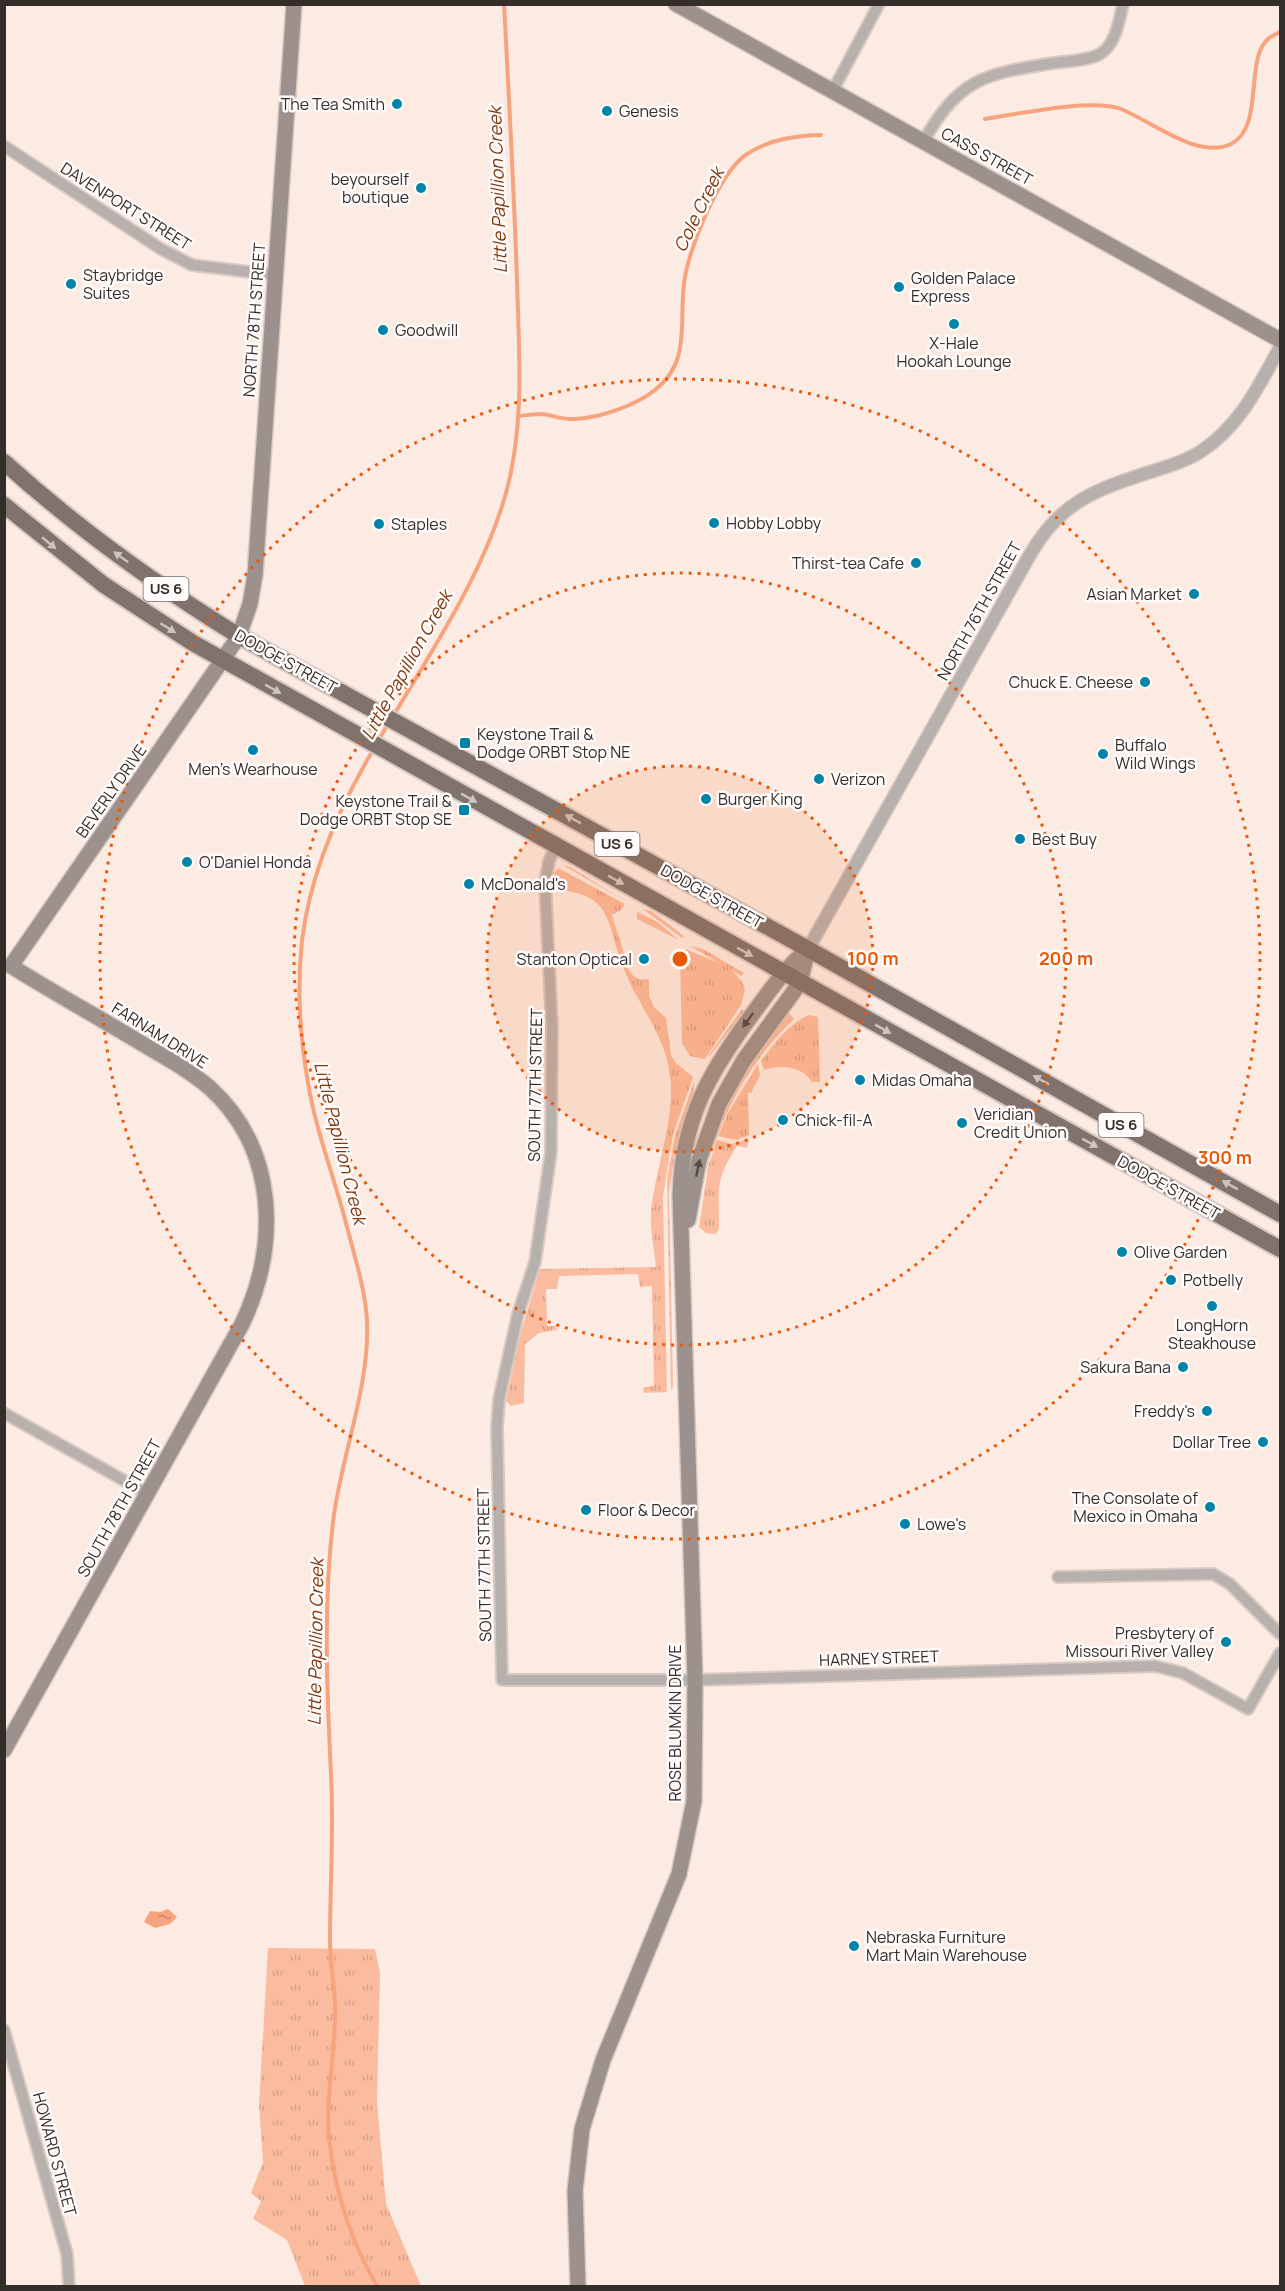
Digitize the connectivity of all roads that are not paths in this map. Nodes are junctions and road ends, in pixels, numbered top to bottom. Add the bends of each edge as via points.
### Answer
1 (294, 4) edge
2 (676, 4) edge
3 (879, 4) edge
4 (1123, 4) edge
5 (832, 92) junction
6 (923, 142) junction
7 (4, 146) edge
8 (275, 275) junction
9 (1281, 340) edge
10 (1281, 347) edge
11 (4, 462) edge
12 (4, 505) edge
13 (239, 636) junction
14 (222, 660) junction
15 (556, 846) junction
16 (808, 949) junction
17 (8, 964) edge
18 (783, 974) junction
19 (800, 983) junction
20 (1281, 1214) edge
21 (682, 1246) junction
22 (1281, 1249) edge
23 (260, 1281) joint
24 (4, 1413) edge
25 (148, 1494) junction
26 (1058, 1577) dead end
27 (1281, 1634) edge
28 (1281, 1653) edge
29 (502, 1680) joint
30 (695, 1680) junction
31 (4, 1750) edge
32 (4, 2030) edge
33 (69, 2286) edge
34 (578, 2286) edge

1 - 8 main road, NORTH 78TH STREET
2 - 5 main road, CASS STREET
3 - 5 street
4 - 6 street via 1116,31 1100,53 1014,70 970,84 946,105
5 - 6 main road, CASS STREET
6 - 9 main road, CASS STREET
7 - 8 street, DAVENPORT STREET via 161,249 192,265
8 - 13 main road, NORTH 78TH STREET via 255,576
10 - 16 street, NORTH 76TH STREET via 1248,403 1215,441 1181,462 1089,494 1068,507 1046,530
13 -> 11 highway, DODGE STREET / US 6 via 114,553
12 -> 14 highway, DODGE STREET / US 6 via 104,585
13 - 14 main road, BEVERLY DRIVE
16 -> 13 highway, DODGE STREET / US 6
14 -> 15 highway, DODGE STREET / US 6
14 - 17 main road, BEVERLY DRIVE
15 -> 18 highway, DODGE STREET / US 6
15 - 29 street, SOUTH 77TH STREET via 545,883 552,1029 550,1160 535,1262 518,1314 499,1399 497,1427
16 - 18 main road, ROSE BLUMKIN DRIVE
16 - 19 main road, NORTH 76TH STREET
20 -> 16 highway, DODGE STREET / US 6
17 - 23 main road, FARNAM DRIVE via 180,1066 220,1099 249,1144 265,1196 268,1239
18 - 19 highway, DODGE STREET / US 6
18 -> 21 main road, ROSE BLUMKIN DRIVE via 719,1061 696,1106 681,1168
21 -> 19 main road, ROSE BLUMKIN DRIVE via 699,1160 719,1104 744,1060
19 -> 22 highway, DODGE STREET / US 6
21 - 30 main road, ROSE BLUMKIN DRIVE
23 - 25 main road, SOUTH 78TH STREET via 242,1324
24 - 25 street
25 - 31 main road, SOUTH 78TH STREET
26 - 27 street via 1220,1577
28 - 30 street, HARNEY STREET via 1248,1708 1183,1673 1155,1666
29 - 30 street, HARNEY STREET
30 - 34 main road, ROSE BLUMKIN DRIVE via 695,1792 685,1853 667,1909 603,2060 580,2140 574,2191
32 - 33 street, HOWARD STREET via 67,2254

